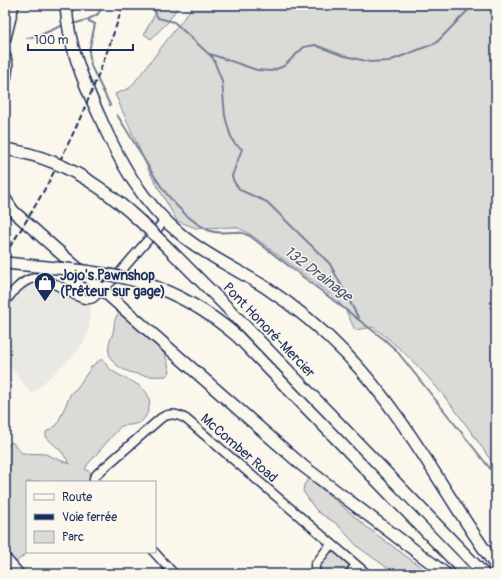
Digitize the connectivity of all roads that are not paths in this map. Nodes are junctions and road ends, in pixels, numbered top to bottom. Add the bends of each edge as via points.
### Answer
1 (13, 5) edge
2 (66, 5) edge
3 (5, 38) edge
4 (5, 57) edge
5 (5, 79) edge
6 (5, 149) edge
7 (5, 200) edge
8 (165, 220) junction
9 (5, 263) edge
10 (103, 290) junction
11 (5, 302) edge
12 (94, 481) edge
13 (331, 544) junction
14 (155, 553) edge
15 (5, 557) edge
16 (356, 565) junction
17 (496, 566) edge
18 (20, 574) edge
19 (174, 574) edge
20 (315, 574) edge
21 (349, 574) edge
22 (367, 574) edge
23 (446, 574) edge
24 (468, 574) edge
25 (484, 574) edge

1 - 3 highway
2 - 8 highway via 68,27 76,57 105,129 129,176
4 - 5 highway
6 - 25 highway, Pont Honoré-Mercier, bridge via 46,159 74,171 108,192 138,218
7 - 10 highway
8 - 10 street
8 - 17 highway via 198,247 276,294 345,353 394,412
9 - 24 highway, Pont Honoré-Mercier, bridge via 121,277 173,294 200,308 237,336
10 - 11 street via 93,298 86,299 51,282 31,279 19,285
10 - 23 highway via 303,466
12 - 13 street, McComber Road via 97,474 161,418 176,414 186,419
13 - 16 street, McComber Road
13 - 20 street via 315,565
14 - 19 street
15 - 18 street
16 - 21 street
16 - 22 street, McComber Road

